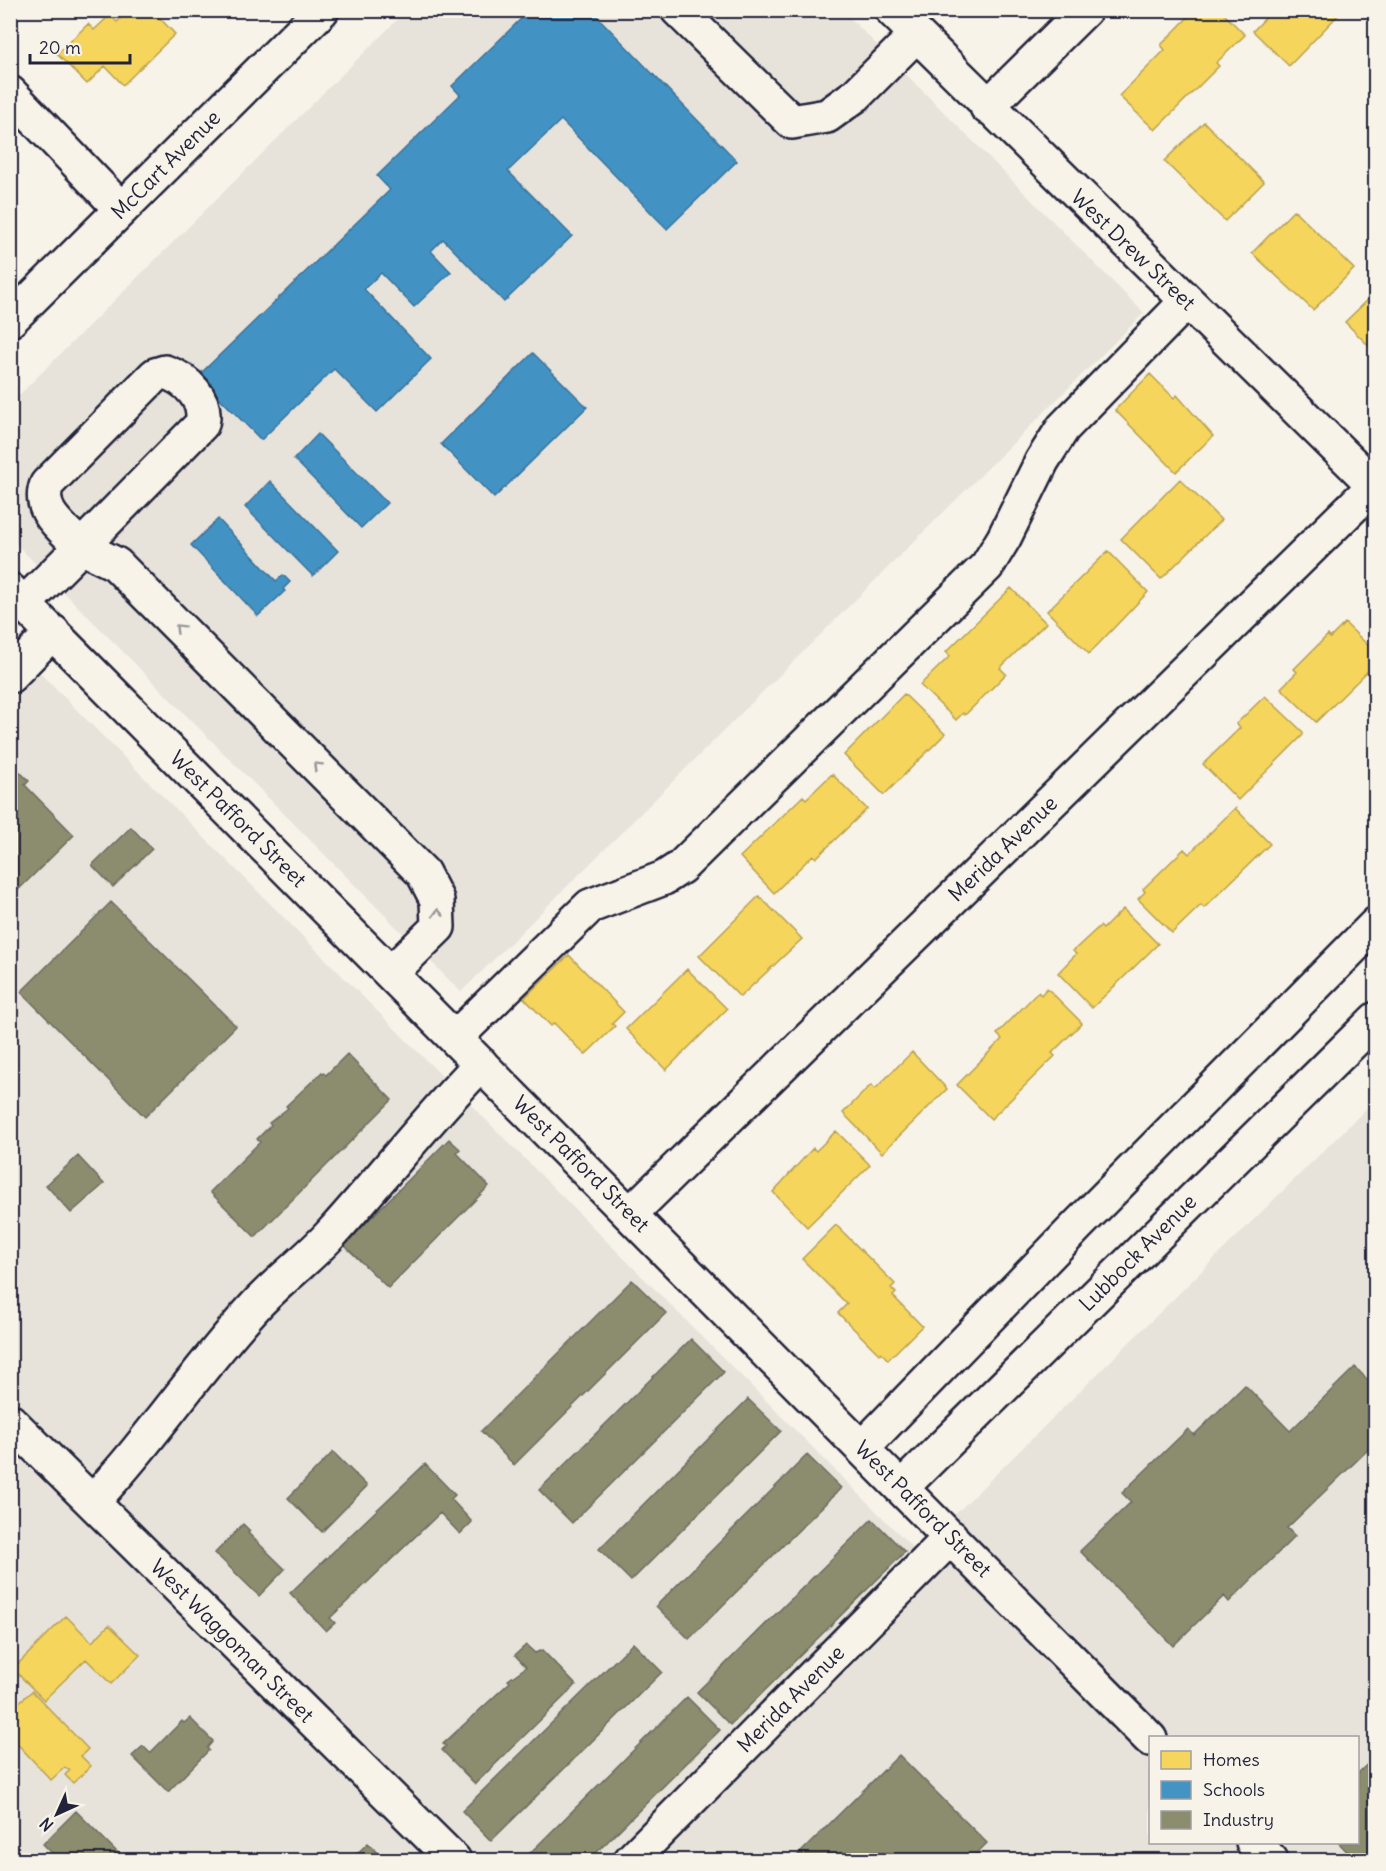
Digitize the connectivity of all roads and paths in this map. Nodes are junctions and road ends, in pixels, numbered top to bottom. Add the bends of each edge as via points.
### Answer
1 (322, 10) edge
2 (678, 10) edge
3 (892, 10) edge
4 (1085, 10) edge
5 (916, 35) junction
6 (10, 93) edge
7 (987, 107) junction
8 (121, 209) junction
9 (1186, 302) junction
10 (10, 320) edge
11 (1375, 485) edge
12 (81, 547) junction
13 (17, 597) edge
14 (52, 632) junction
15 (10, 676) edge
16 (1376, 924) edge
17 (391, 973) junction
18 (1376, 1019) edge
19 (455, 1038) junction
20 (481, 1064) junction
21 (630, 1214) junction
22 (10, 1421) edge
23 (862, 1448) junction
24 (901, 1488) junction
25 (92, 1502) junction
26 (951, 1537) junction
27 (1149, 1738) edge
28 (1255, 1844) edge
29 (454, 1860) edge
30 (631, 1860) edge
31 (1271, 1860) edge

1 - 8 street, McCart Avenue
2 - 5 street via 792,122 827,116 856,95
3 - 5 street, West Drew Street
4 - 7 street
5 - 7 street, West Drew Street
6 - 8 street
7 - 9 street, West Drew Street
8 - 10 street, McCart Avenue
9 - 11 street, West Drew Street
9 - 19 street via 1063,428 987,566 681,867 664,878 590,906
11 - 21 street, Merida Avenue
12 - 12 street via 46,510 42,496 47,484 155,375 165,372 178,376 202,401 202,424
12 - 13 street
17 -> 12 street via 438,927 437,900 423,873 116,564
13 - 14 street, West Pafford Street
14 - 15 street
14 - 17 street, West Pafford Street
16 - 23 street
17 - 19 street, West Pafford Street
18 - 24 street, Lubbock Avenue
19 - 20 street, West Pafford Street
20 - 21 street, West Pafford Street
20 - 25 street via 329,1236 258,1303 153,1434
21 - 23 street, West Pafford Street
22 - 25 street, West Waggoman Street
23 - 24 street, West Pafford Street
24 - 26 street, West Pafford Street
25 - 29 street, West Waggoman Street
26 - 27 street, West Pafford Street
26 - 30 street, Merida Avenue
28 - 31 street

